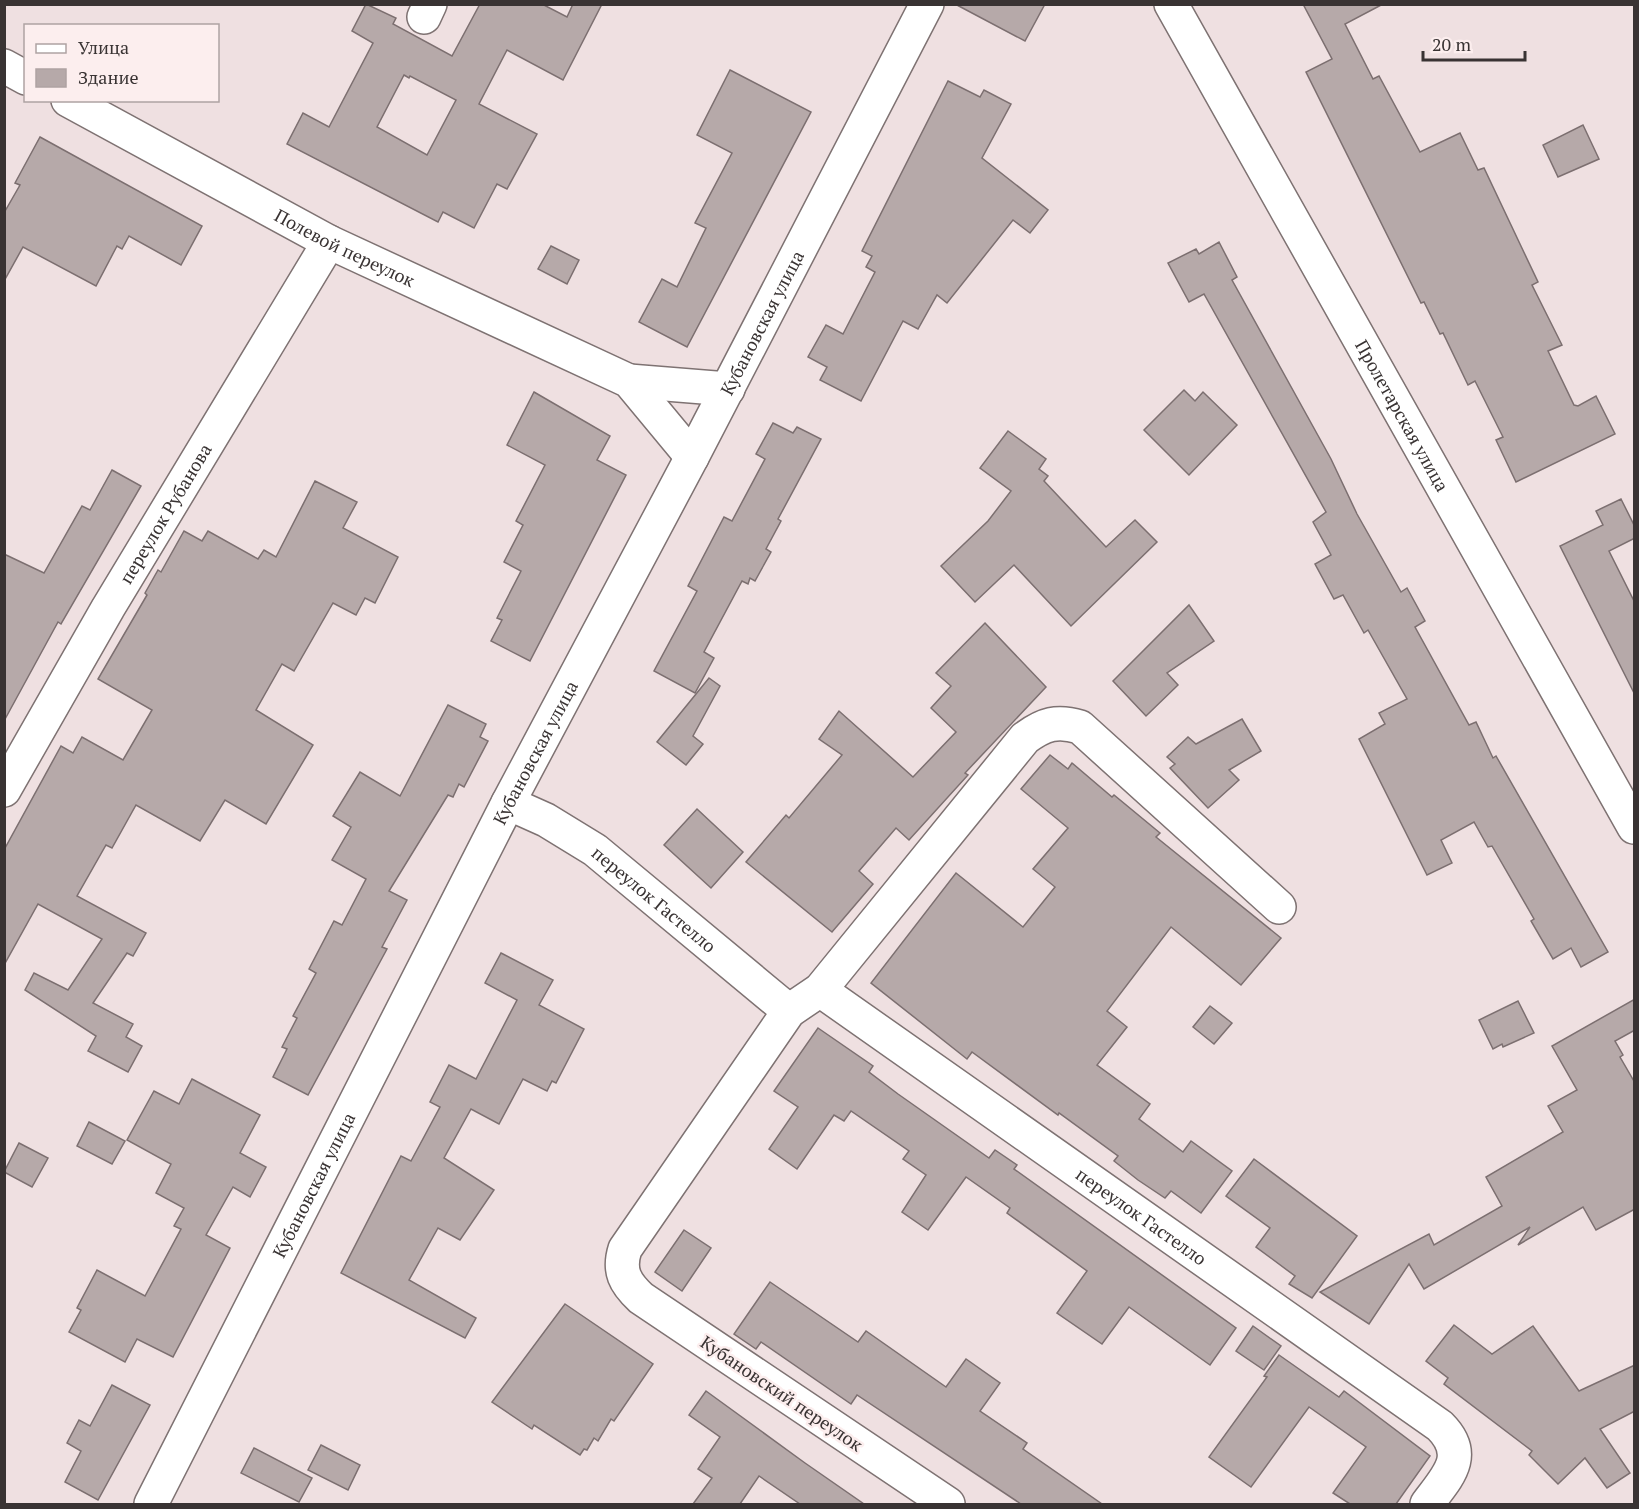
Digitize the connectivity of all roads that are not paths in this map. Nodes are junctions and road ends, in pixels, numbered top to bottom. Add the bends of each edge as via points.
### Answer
1 (927, 4) edge
2 (1171, 4) edge
3 (4, 66) edge
4 (24, 77) edge
5 (72, 102) edge
6 (329, 242) junction
7 (629, 381) junction
8 (728, 389) junction
9 (692, 457) junction
10 (4, 789) edge
11 (508, 803) junction
12 (1635, 828) edge
13 (1279, 907) dead end
14 (820, 990) junction
15 (789, 1011) junction
16 (151, 1504) edge
17 (948, 1504) edge
18 (1427, 1504) edge

1 - 8 street, Кубановская улица
2 - 12 street, Пролетарская улица
3 - 4 street
5 - 6 street, Полевой переулок
6 - 7 street, Полевой переулок
6 - 10 street, переулок Рубанова via 108,608
7 - 8 street, Полевой переулок
7 - 9 street, Полевой переулок
8 - 9 street, Кубановская улица
9 - 11 street, Кубановская улица
11 - 15 street, переулок Гастелло via 595,850
11 - 16 street, Кубановская улица
13 - 14 street via 1080,727 1053,723 1042,725 1025,738
14 - 15 street
14 - 18 street, переулок Гастелло via 1440,1426 1455,1449 1454,1463
15 - 17 street, Кубановский переулок via 625,1249 622,1274 641,1298

